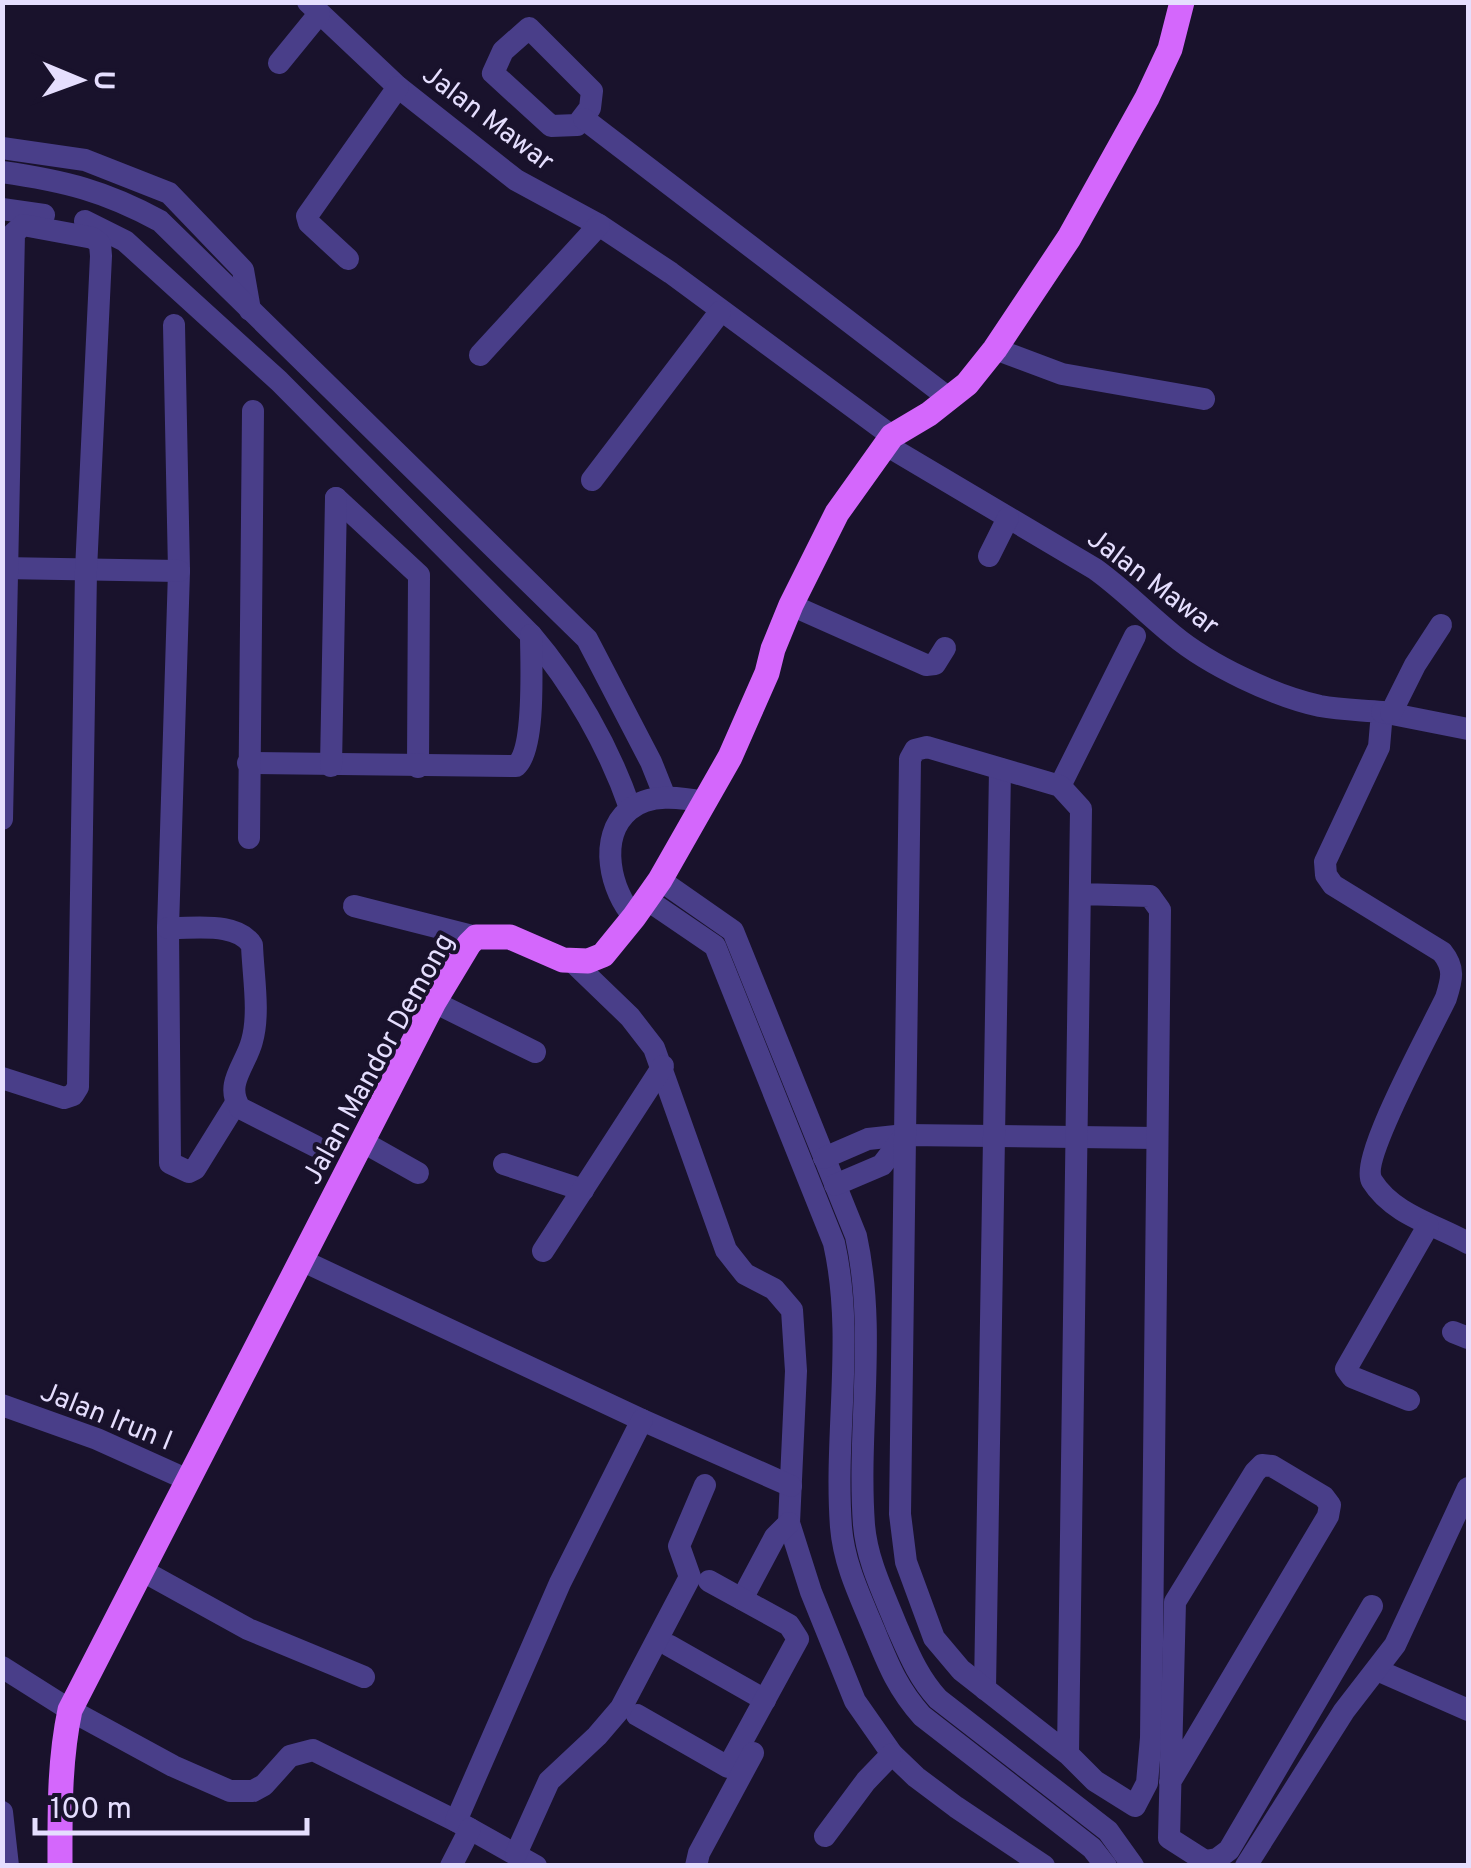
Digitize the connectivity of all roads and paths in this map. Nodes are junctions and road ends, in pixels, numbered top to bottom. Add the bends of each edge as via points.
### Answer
1 (1182, 2) edge
2 (314, 8) edge
3 (279, 63) dead end
4 (398, 87) junction
5 (584, 119) junction
6 (2, 148) edge
7 (2, 172) edge
8 (2, 208) edge
9 (599, 225) junction
10 (348, 259) dead end
11 (250, 310) junction
12 (720, 312) junction
13 (174, 326) dead end
14 (995, 349) junction
15 (480, 355) dead end
16 (950, 398) junction
17 (1204, 399) dead end
18 (254, 411) dead end
19 (889, 440) junction
20 (592, 480) dead end
21 (1008, 518) junction
22 (989, 556) dead end
23 (4, 568) edge
24 (86, 570) junction
25 (179, 571) junction
26 (791, 605) junction
27 (1441, 625) dead end
28 (532, 635) junction
29 (1134, 636) dead end
30 (945, 648) dead end
31 (1387, 712) junction
32 (1468, 729) edge
33 (651, 762) junction
34 (248, 763) junction
35 (331, 766) junction
36 (418, 767) junction
37 (1000, 768) junction
38 (619, 776) junction
39 (1060, 786) junction
40 (666, 797) junction
41 (704, 802) junction
42 (630, 808) junction
43 (2, 819) edge
44 (249, 838) dead end
45 (1080, 894) junction
46 (647, 899) junction
47 (354, 906) dead end
48 (168, 928) junction
49 (476, 936) junction
50 (574, 962) junction
51 (434, 1002) junction
52 (535, 1052) dead end
53 (664, 1066) junction
54 (2, 1078) edge
55 (236, 1103) junction
56 (905, 1135) junction
57 (994, 1136) junction
58 (1076, 1137) junction
59 (1157, 1138) junction
60 (363, 1142) junction
61 (315, 1146) dead end
62 (824, 1158) junction
63 (504, 1164) dead end
64 (418, 1173) dead end
65 (835, 1185) junction
66 (583, 1190) junction
67 (1428, 1226) junction
68 (1468, 1244) edge
69 (543, 1251) dead end
70 (301, 1260) junction
71 (1410, 1400) dead end
72 (2, 1406) edge
73 (642, 1420) junction
74 (854, 1439) junction
75 (188, 1480) junction
76 (706, 1485) dead end
77 (791, 1486) junction
78 (1468, 1488) edge
79 (789, 1523) junction
80 (143, 1571) junction
81 (709, 1581) dead end
82 (742, 1599) junction
83 (1164, 1601) junction
84 (1372, 1606) dead end
85 (822, 1623) junction
86 (670, 1646) dead end
87 (2, 1667) edge
88 (1377, 1670) junction
89 (364, 1677) dead end
90 (985, 1689) junction
91 (766, 1700) junction
92 (70, 1710) junction
93 (1468, 1710) edge
94 (637, 1716) dead end
95 (942, 1718) junction
96 (892, 1754) junction
97 (1068, 1754) junction
98 (1170, 1782) junction
99 (1135, 1806) junction
100 (2, 1812) edge
101 (463, 1825) junction
102 (825, 1836) dead end
103 (1169, 1838) junction
104 (526, 1860) edge
105 (8, 1866) edge
106 (60, 1866) edge
107 (452, 1866) edge
108 (696, 1866) edge
109 (1044, 1866) edge
110 (1106, 1866) edge
111 (1133, 1866) edge
112 (1246, 1866) edge

1 - 14 main road via 1147,98 1069,238
2 - 3 street
2 - 4 street, Jalan Mawar
4 - 9 street, Jalan Mawar via 516,180
4 - 10 street via 307,216
5 - 5 street via 592,91 534,31 522,31 493,66 497,80 551,126 572,127
5 - 16 street
6 - 11 street via 85,160 169,193 243,270
7 - 11 street via 118,198 160,222
8 - 28 street via 84,220 125,242 279,381
9 - 12 street, Jalan Mawar
9 - 15 street
11 - 33 street via 587,640
12 - 19 street, Jalan Mawar
12 - 20 street
13 - 25 street
14 - 16 main road
14 - 17 street via 1062,374
16 - 19 main road
18 - 34 street
19 - 21 street, Jalan Mawar
19 - 26 main road via 837,513
21 - 22 street
21 - 31 street, Jalan Mawar via 1110,580 1212,661 1319,706
23 - 24 street
23 - 24 street via 14,232 22,224 100,244
23 - 43 street
24 - 25 street
24 - 54 street via 78,1087 64,1098
25 - 48 street
26 - 30 street via 926,665 935,664
26 - 41 main road via 767,673
27 - 31 street
28 - 36 street via 522,762
28 - 38 street
29 - 39 street
31 - 32 street, Jalan Mawar
31 - 67 street via 1380,747 1325,868 1333,885 1442,952 1452,965 1446,998 1382,1130 1369,1175
33 - 38 street
33 - 40 street
34 - 35 street
34 - 44 street
35 - 36 street
35 - 36 street via 336,498 419,576
37 - 39 street
37 - 56 street via 927,747 910,760
37 - 57 street
38 - 42 street
39 - 45 street via 1081,809
40 - 41 street
40 - 42 street
41 - 46 main road
42 - 46 street via 620,820 610,866 621,903
45 - 58 street
45 - 59 street via 1150,896 1160,910
46 - 50 main road via 604,955
46 - 62 street via 733,931
46 - 74 street via 714,946 834,1243
47 - 49 street
48 - 55 street via 235,930 252,945 254,1034 235,1080
48 - 55 street via 170,1163 195,1169
49 - 50 main road, Jalan Mandor Demong via 510,937
49 - 51 main road, Jalan Mandor Demong
50 - 53 street via 630,1017
51 - 52 street
51 - 60 main road, Jalan Mandor Demong
53 - 66 street
53 - 77 street via 726,1250 792,1310
55 - 61 street
56 - 57 street
56 - 62 street via 868,1139
56 - 65 street via 882,1165
56 - 90 street via 900,1514 906,1562 934,1638
57 - 58 street
57 - 90 street
58 - 59 street
58 - 97 street
59 - 83 street
60 - 64 street
60 - 70 main road, Jalan Mandor Demong
62 - 65 street
63 - 66 street
65 - 74 street via 865,1276
66 - 69 street
67 - 68 street
67 - 71 street via 1346,1369
70 - 73 street
70 - 75 main road, Jalan Mandor Demong
72 - 75 street, Jalan Irun I
73 - 77 street
73 - 101 street via 560,1583
74 - 95 street via 870,1561
75 - 80 main road, Jalan Mandor Demong
76 - 104 street via 679,1546 690,1577 608,1725 549,1781
77 - 79 street
78 - 88 street via 1412,1613
79 - 82 street
79 - 85 street
80 - 89 street via 248,1629
80 - 92 main road, Jalan Mandor Demong
81 - 82 street
82 - 91 street via 790,1625 798,1639
83 - 98 street
83 - 98 street via 1262,1465 1330,1505
83 - 99 street via 1147,1783
84 - 103 street via 1229,1850 1205,1861
85 - 96 street via 854,1701
85 - 108 street
86 - 91 street
87 - 92 street
88 - 93 street
88 - 112 street
90 - 97 street
91 - 94 street via 728,1767
92 - 101 street via 230,1791 264,1785 290,1756 313,1750
92 - 106 main road, Jalan Mandor Demong via 61,1772
95 - 110 street
95 - 111 street via 1108,1831
96 - 102 street
96 - 109 street via 956,1808
97 - 99 street
98 - 103 street
99 - 103 street
100 - 105 street
101 - 104 street
101 - 107 street

